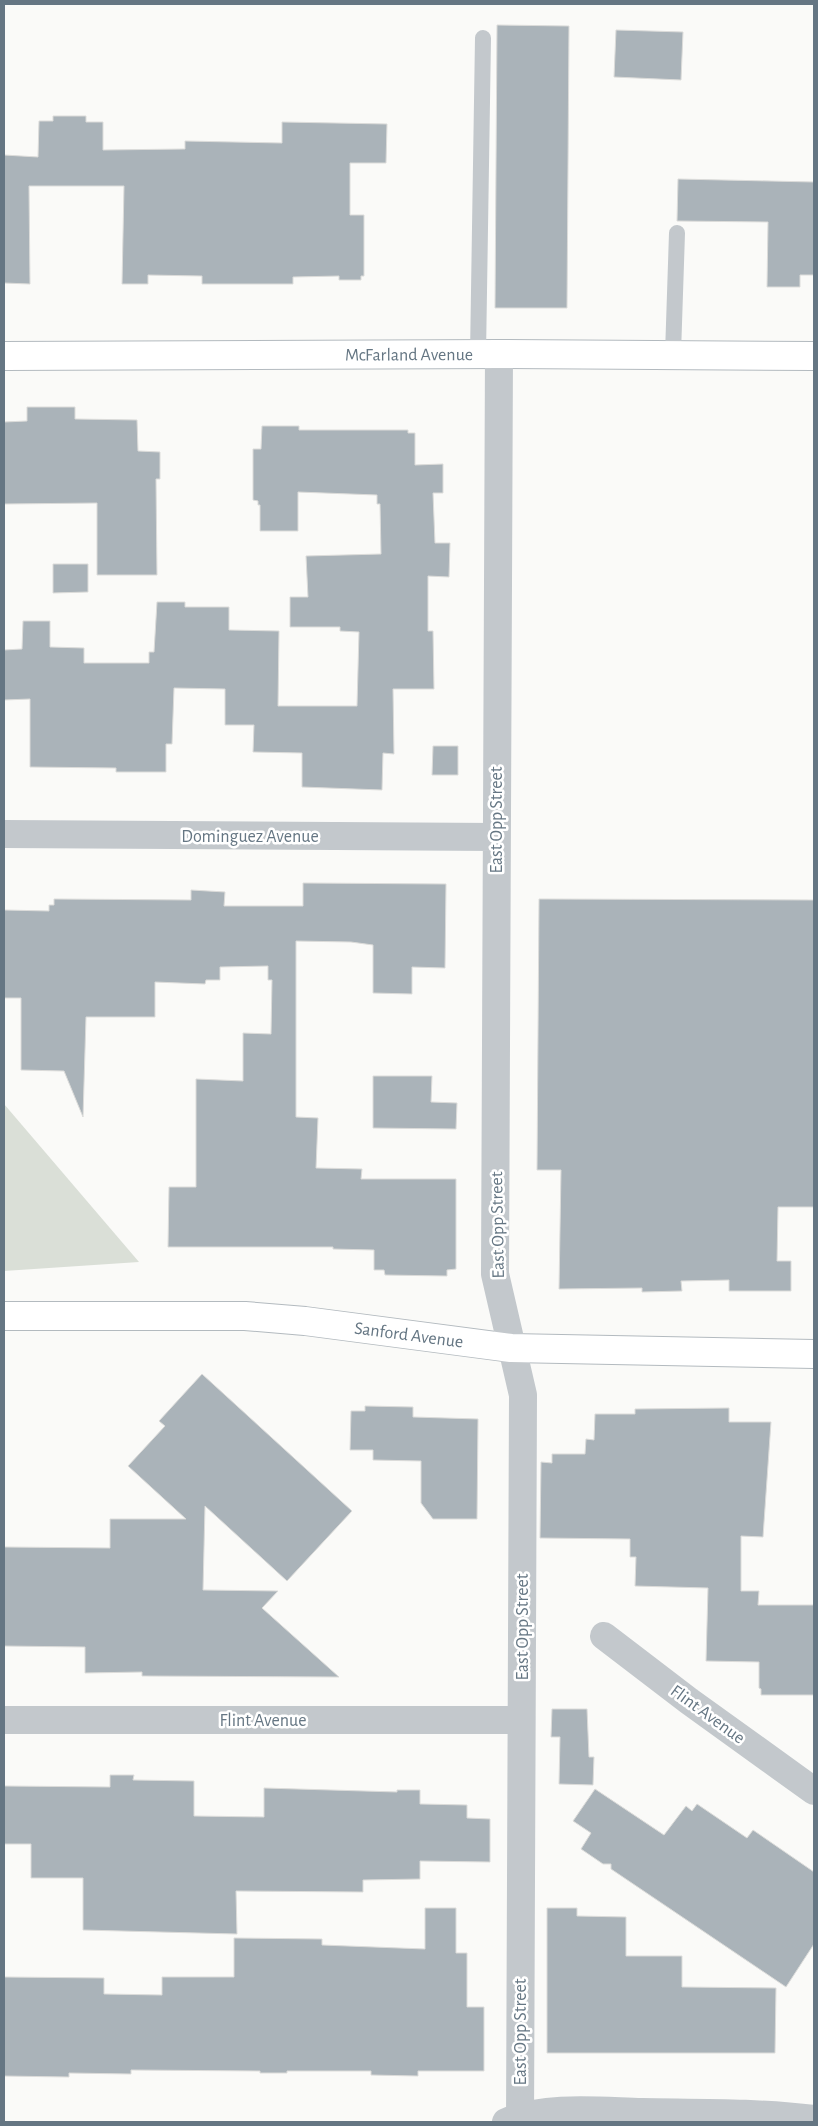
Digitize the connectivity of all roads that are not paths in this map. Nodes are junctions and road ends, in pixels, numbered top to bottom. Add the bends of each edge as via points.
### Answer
1 (483, 38) dead end
2 (677, 233) dead end
3 (673, 354) junction
4 (488, 355) junction
5 (4, 356) edge
6 (814, 356) edge
7 (4, 834) edge
8 (496, 837) junction
9 (4, 1316) edge
10 (511, 1348) junction
11 (814, 1354) edge
12 (604, 1636) dead end
13 (4, 1720) edge
14 (522, 1720) junction
15 (814, 1791) edge
16 (515, 2120) edge
17 (814, 2120) edge

1 - 4 lane
2 - 3 lane
3 - 4 street, McFarland Avenue
3 - 6 street, McFarland Avenue
4 - 5 street, McFarland Avenue
4 - 8 street, East Opp Street
7 - 8 street, Dominguez Avenue
8 - 10 street, East Opp Street via 495,1274
9 - 10 street, Sanford Avenue via 245,1316 305,1320
10 - 11 street, Sanford Avenue
10 - 14 street, East Opp Street via 523,1395
12 - 15 street, Flint Avenue
13 - 14 street, Flint Avenue
14 - 16 street, East Opp Street
16 - 17 street via 569,2111 770,2114

